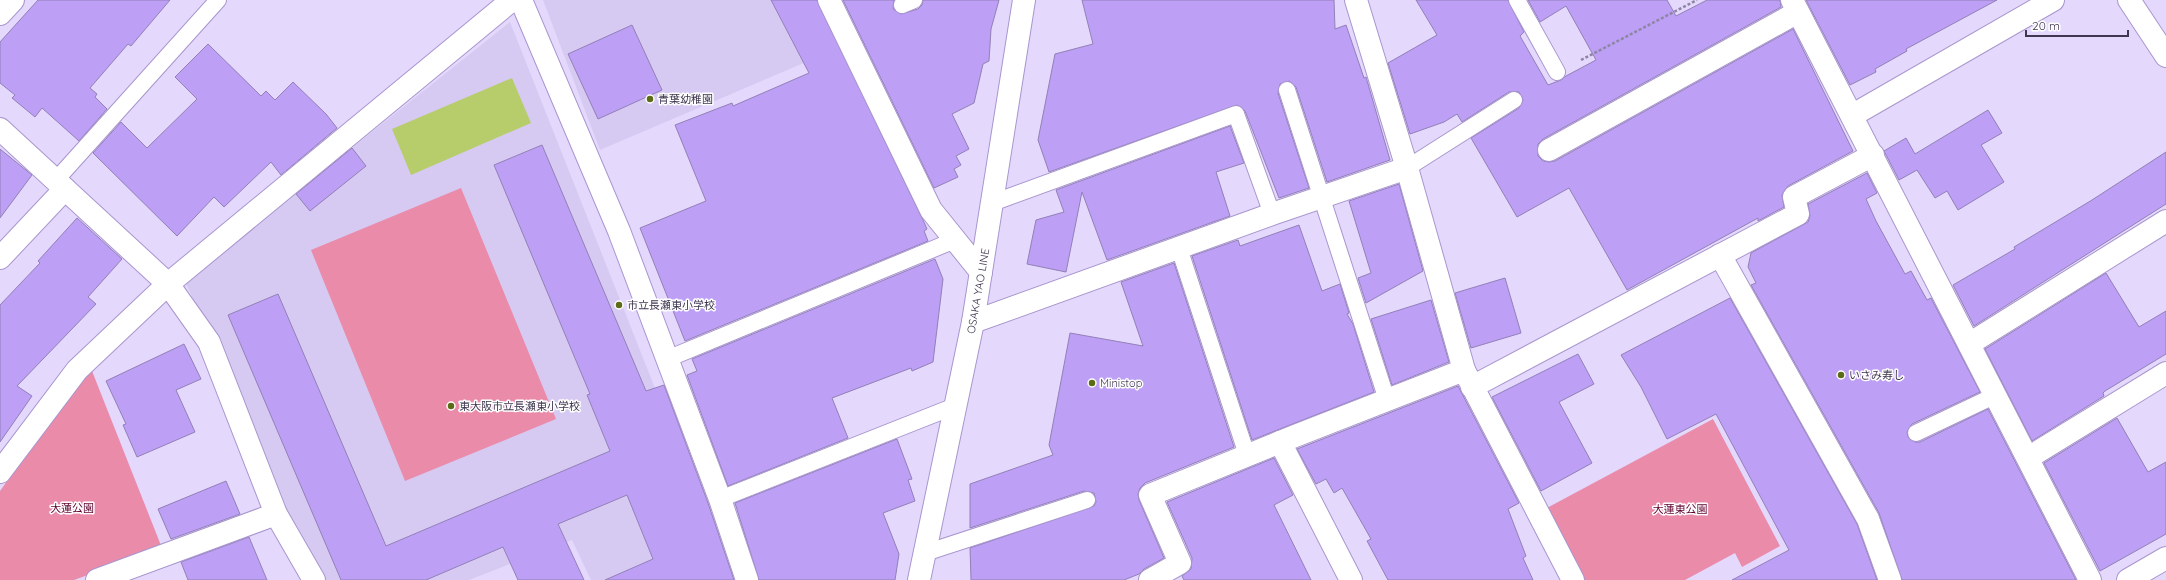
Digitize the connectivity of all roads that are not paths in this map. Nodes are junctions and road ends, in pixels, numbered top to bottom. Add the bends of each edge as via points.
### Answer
1 (13, 0) edge
2 (218, 0) edge
3 (512, 0) edge
4 (521, 0) edge
5 (830, 0) edge
6 (1024, 0) edge
7 (1356, 0) edge
8 (1517, 0) edge
9 (2054, 0) edge
10 (2129, 0) edge
11 (1795, 6) edge
12 (0, 14) edge
13 (2166, 56) edge
14 (1557, 72) road end
15 (1287, 90) dead end
16 (1514, 100) dead end
17 (1853, 115) junction
18 (0, 129) edge
19 (1549, 150) dead end
20 (1873, 155) junction
21 (1407, 168) junction
22 (60, 185) junction
23 (1321, 197) junction
24 (992, 203) junction
25 (1272, 214) junction
26 (2166, 221) edge
27 (955, 240) junction
28 (1179, 248) junction
29 (1720, 255) junction
30 (0, 258) edge
31 (981, 272) junction
32 (168, 284) junction
33 (973, 322) junction
34 (1969, 344) junction
35 (667, 358) junction
36 (2166, 373) edge
37 (1468, 378) junction
38 (1996, 395) junction
39 (1387, 400) junction
40 (955, 406) junction
41 (1916, 433) dead end
42 (1280, 442) junction
43 (1247, 455) junction
44 (2028, 458) junction
45 (0, 472) edge
46 (720, 499) junction
47 (1087, 500) dead end
48 (276, 514) junction
49 (925, 553) junction
50 (2166, 558) edge
51 (123, 576) edge
52 (97, 580) edge
53 (314, 580) edge
54 (747, 580) edge
55 (919, 580) edge
56 (1150, 580) edge
57 (1351, 580) edge
58 (1573, 580) edge
59 (1890, 580) edge
60 (2090, 580) edge
61 (2128, 580) edge

1 - 12 street
2 - 22 lane
3 - 32 street
4 - 35 street via 619,231
5 - 27 street via 931,210
6 - 24 street, OSAKA YAO LINE
7 - 21 street
8 - 14 lane
9 - 17 street
10 - 13 street
11 - 17 street
11 - 19 street
15 - 23 lane
16 - 21 lane
17 - 20 street
18 - 22 street
20 - 29 street via 1794,197 1798,214
20 - 34 street
21 - 23 street
21 - 37 street
22 - 30 street
22 - 32 street
23 - 25 street
23 - 39 lane
24 - 25 lane via 1236,114
24 - 31 street, OSAKA YAO LINE
25 - 28 street
26 - 34 street
27 - 31 street
27 - 35 lane
28 - 33 street
28 - 43 lane
29 - 37 street
29 - 59 street via 1868,519
31 - 33 street, OSAKA YAO LINE
32 - 45 street via 76,370
32 - 48 street via 209,342
33 - 40 street, OSAKA YAO LINE
34 - 38 street
35 - 46 street
36 - 44 street
37 - 39 street
37 - 58 street
38 - 41 lane
38 - 44 street
39 - 42 street
40 - 46 lane
40 - 49 street, OSAKA YAO LINE
42 - 43 street
42 - 57 street
43 - 56 street via 1150,495 1180,564
44 - 60 street
46 - 54 street
47 - 49 lane
48 - 51 street
48 - 53 street
49 - 55 street, OSAKA YAO LINE
50 - 61 street
51 - 52 street

